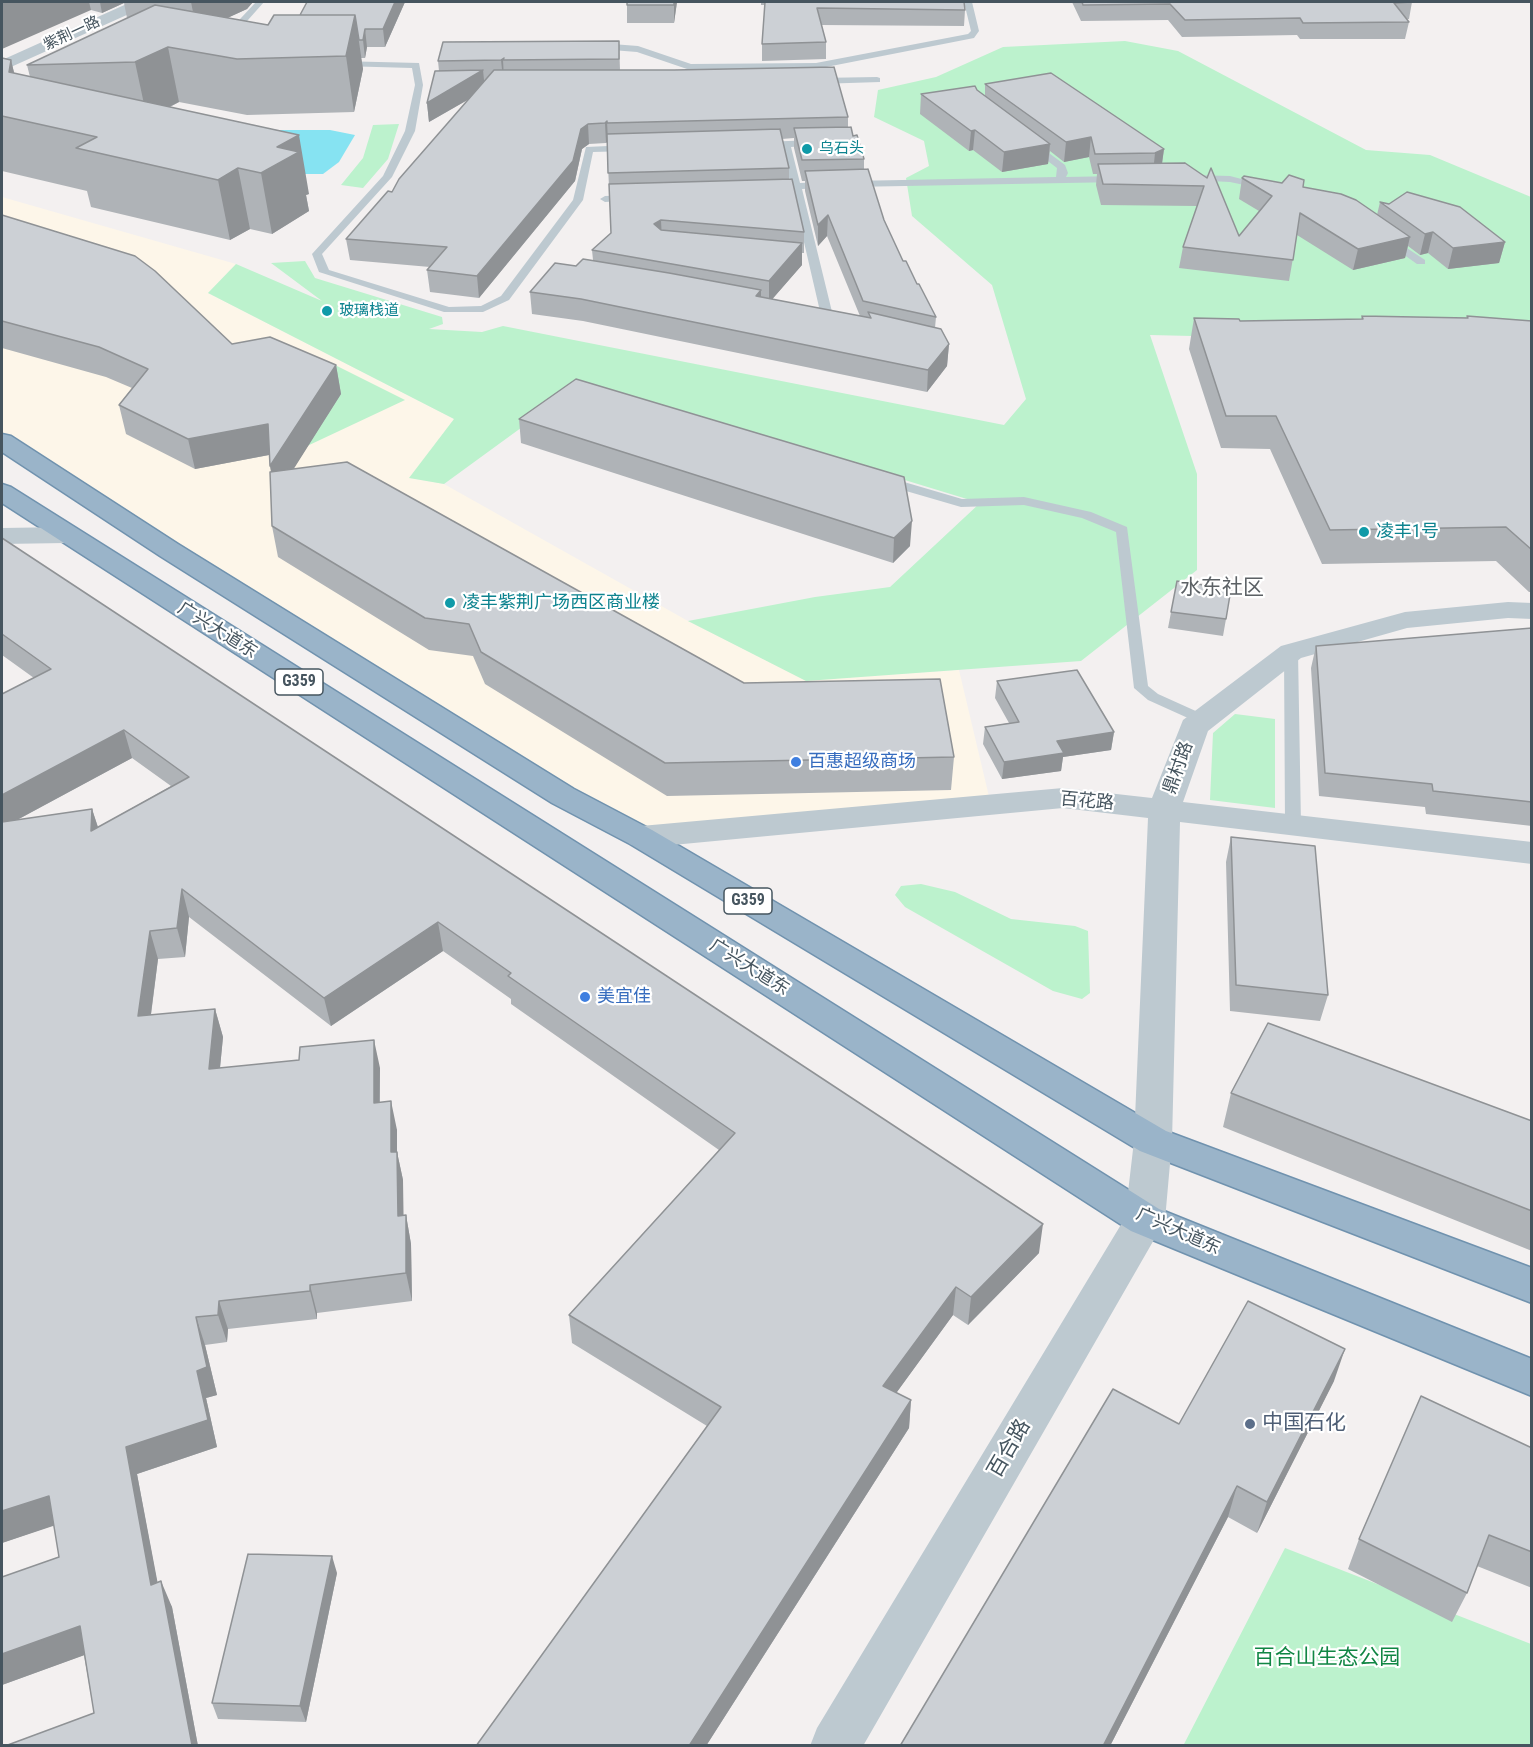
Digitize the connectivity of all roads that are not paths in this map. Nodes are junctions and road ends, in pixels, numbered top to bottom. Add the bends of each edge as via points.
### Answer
1 (143, 2) edge
2 (260, 2) edge
3 (968, 2) edge
4 (223, 43) edge
5 (589, 46) edge
6 (328, 63) edge
7 (2, 66) edge
8 (806, 81) edge
9 (877, 81) dead end
10 (419, 85) junction
11 (431, 85) edge
12 (1025, 140) edge
13 (831, 143) edge
14 (786, 144) junction
15 (752, 145) edge
16 (636, 148) edge
17 (1180, 178) edge
18 (1131, 179) edge
19 (1059, 180) junction
20 (831, 185) edge
21 (843, 185) edge
22 (1270, 187) edge
23 (794, 192) junction
24 (639, 198) edge
25 (605, 199) edge
26 (1384, 236) edge
27 (1421, 262) dead end
28 (829, 320) edge
29 (2, 441) edge
30 (870, 476) edge
31 (2, 492) edge
32 (66, 535) junction
33 (2, 536) edge
34 (1532, 611) edge
35 (1292, 652) junction
36 (1204, 720) junction
37 (1164, 810) junction
38 (1293, 825) junction
39 (641, 837) junction
40 (1532, 853) edge
41 (1153, 1142) junction
42 (1145, 1220) junction
43 (1532, 1286) edge
44 (1532, 1378) edge
45 (835, 1746) edge

1 - 7 street, 紫荆一路
2 - 4 lane
3 - 5 lane via 975,31 971,36 816,66 690,67 638,49
6 - 10 lane via 416,65
8 - 9 lane
10 - 11 lane
10 - 16 lane via 410,131 387,177 316,254 324,272 448,310 483,309 505,298 578,200 589,149
12 - 19 lane via 1062,167
13 - 14 lane
14 - 15 lane
14 - 23 lane
17 - 22 lane via 1230,179
18 - 19 lane
19 - 21 lane
20 - 23 lane
23 - 28 lane via 808,259
24 - 25 lane
26 - 27 lane
29 - 39 highway, G359 via 563,796
30 - 36 lane via 961,503 1024,501 1086,515 1122,530 1141,688
31 - 32 highway, 广兴大道东 / G359
32 - 33 street
32 - 42 highway, 广兴大道东 / G359
34 - 35 street, 鼎村路 via 1405,620
35 - 36 street, 鼎村路
35 - 38 lane
36 - 37 street, 鼎村路 via 1194,727
37 - 38 street, 百花路
37 - 39 street, 百花路 via 1062,798
37 - 41 street, 鼎村路
38 - 40 street, 百花路
39 - 41 highway, G359
41 - 42 street, 百合路
41 - 43 highway, G359
42 - 44 highway, 广兴大道东 / G359
42 - 45 street, 百合路

